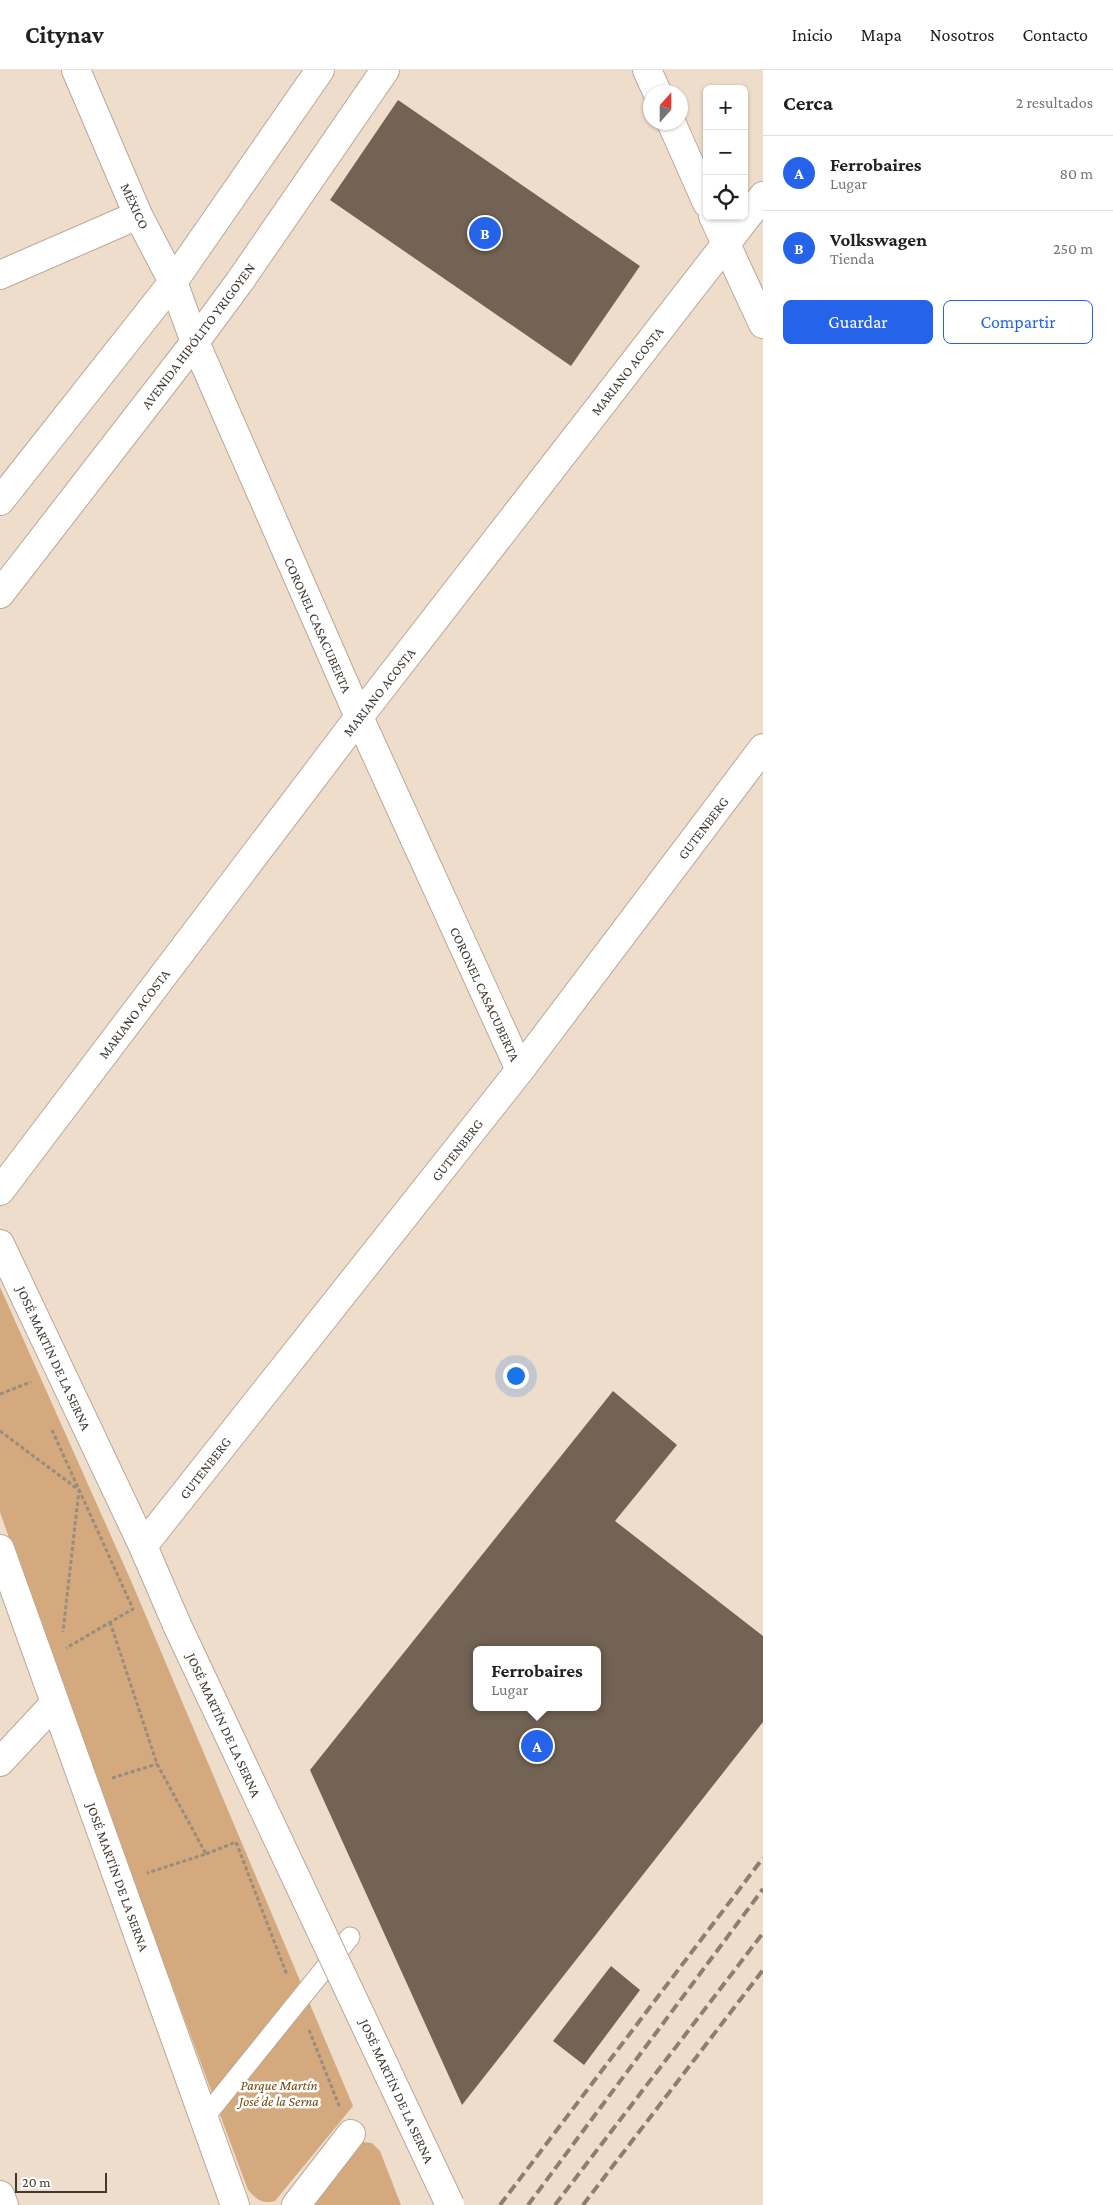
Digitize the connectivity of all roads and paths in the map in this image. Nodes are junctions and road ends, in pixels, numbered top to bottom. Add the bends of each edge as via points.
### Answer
1 (76, 70) edge
2 (320, 70) edge
3 (385, 70) edge
4 (647, 70) edge
5 (654, 85) edge
6 (675, 130) edge
7 (703, 194) edge
8 (763, 196) edge
9 (138, 215) junction
10 (715, 220) edge
11 (725, 244) junction
12 (0, 275) edge
13 (173, 282) junction
14 (763, 324) edge
15 (195, 342) junction
16 (0, 501) edge
17 (0, 594) edge
18 (359, 718) junction
19 (763, 748) edge
20 (520, 1070) junction
21 (0, 1191) edge
22 (0, 1244) edge
23 (27, 1373) dead end
24 (31, 1382) junction
25 (35, 1391) dead end
26 (0, 1394) edge
27 (51, 1427) dead end
28 (0, 1431) edge
29 (79, 1490) junction
30 (143, 1546) junction
31 (0, 1548) edge
32 (110, 1622) junction
33 (55, 1703) junction
34 (0, 1762) edge
35 (156, 1764) junction
36 (85, 1787) junction
37 (120, 1882) junction
38 (350, 1937) dead end
39 (204, 2118) junction
40 (351, 2134) dead end
41 (0, 2195) edge
42 (4, 2205) edge
43 (235, 2205) edge
44 (296, 2205) edge
45 (450, 2205) edge

1 - 9 street, MÉXICO
2 - 13 street
3 - 15 street, AVENIDA HIPÓLITO YRIGOYEN
4 - 5 street
6 - 7 street
8 - 11 street, MARIANO ACOSTA
9 - 12 street
9 - 13 street, MÉXICO
10 - 11 street
11 - 14 street
11 - 18 street, MARIANO ACOSTA
13 - 15 street, MÉXICO
13 - 16 street
15 - 17 street, AVENIDA HIPÓLITO YRIGOYEN
15 - 18 street, CORONEL CASACUBERTA
18 - 20 street, CORONEL CASACUBERTA
18 - 21 street, MARIANO ACOSTA
19 - 20 street, GUTENBERG
20 - 30 street, GUTENBERG
22 - 30 street, JOSÉ MARTÍN DE LA SERNA
23 - 24 path
24 - 25 path
24 - 26 path
27 - 29 path
28 - 29 path
29 - 32 path via 133,1609
29 - 32 path via 61,1651
30 - 45 street, JOSÉ MARTÍN DE LA SERNA, bridge via 161,1592
31 - 33 street, JOSÉ MARTÍN DE LA SERNA
32 - 35 path
33 - 34 street
33 - 36 street, JOSÉ MARTÍN DE LA SERNA
35 - 36 path
35 - 37 path via 206,1854
36 - 37 street, JOSÉ MARTÍN DE LA SERNA
37 - 39 street, JOSÉ MARTÍN DE LA SERNA
38 - 39 lane
39 - 43 street, JOSÉ MARTÍN DE LA SERNA
40 - 44 street
41 - 42 street

